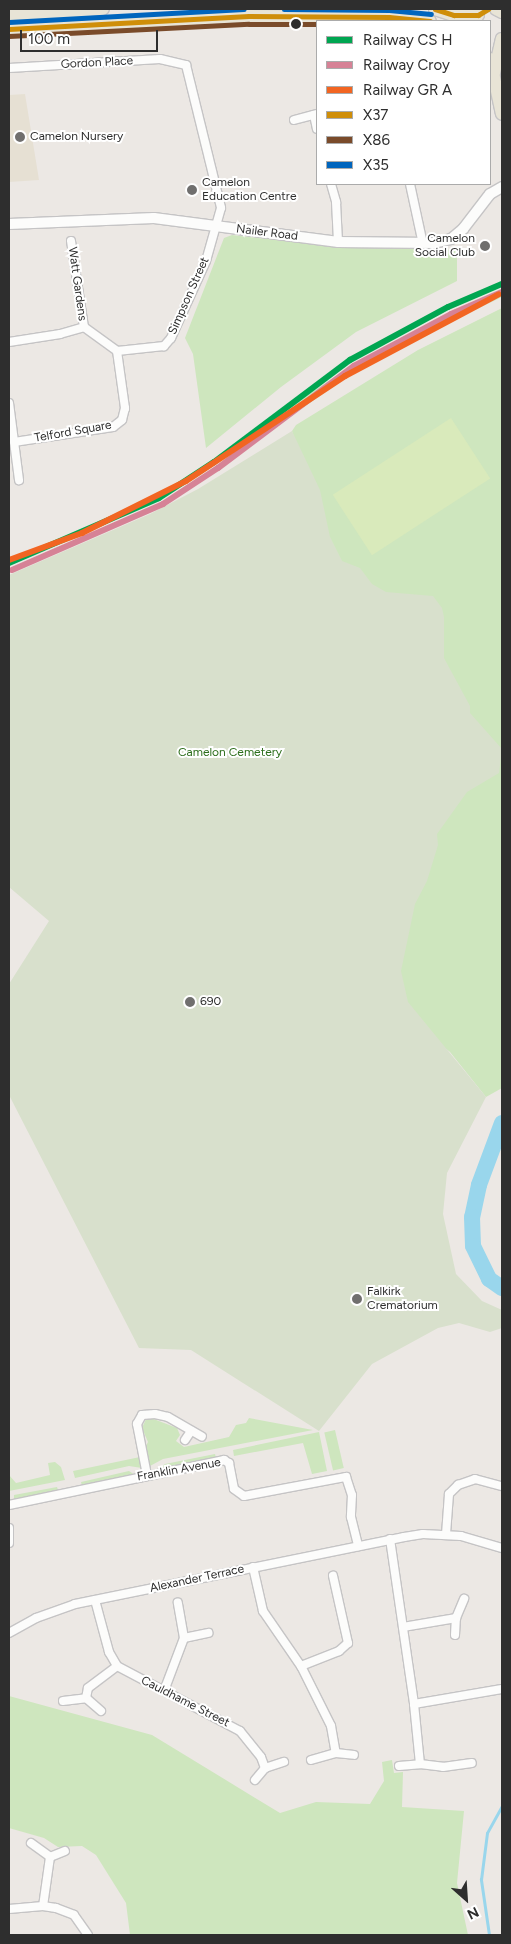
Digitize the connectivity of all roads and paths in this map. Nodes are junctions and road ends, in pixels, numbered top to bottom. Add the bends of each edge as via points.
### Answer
1 (103, 9) edge
2 (189, 9) edge
3 (435, 9) edge
4 (492, 12) edge
5 (9, 16) edge
6 (212, 17) junction
7 (420, 20) edge
8 (9, 29) edge
9 (502, 39) edge
10 (491, 63) edge
11 (186, 65) joint
12 (9, 68) edge
13 (494, 76) junction
14 (502, 114) edge
15 (316, 115) edge
16 (294, 120) dead end
17 (331, 185) edge
18 (410, 185) edge
19 (502, 187) edge
20 (9, 224) edge
21 (216, 228) junction
22 (71, 241) dead end
23 (338, 242) junction
24 (423, 244) junction
25 (84, 327) junction
26 (9, 342) edge
27 (117, 351) junction
28 (9, 403) edge
29 (14, 442) junction
30 (18, 480) dead end
31 (191, 1430) junction
32 (202, 1437) dead end
33 (185, 1440) dead end
34 (147, 1475) junction
35 (502, 1486) edge
36 (9, 1506) edge
37 (9, 1528) edge
38 (446, 1534) junction
39 (390, 1540) junction
40 (9, 1543) edge
41 (358, 1546) junction
42 (502, 1548) edge
43 (253, 1567) junction
44 (333, 1576) dead end
45 (464, 1599) dead end
46 (95, 1600) junction
47 (178, 1603) dead end
48 (456, 1618) junction
49 (403, 1627) junction
50 (9, 1633) edge
51 (208, 1633) dead end
52 (456, 1635) dead end
53 (184, 1638) junction
54 (117, 1666) junction
55 (301, 1666) junction
56 (502, 1689) edge
57 (164, 1691) junction
58 (86, 1698) junction
59 (63, 1701) dead end
60 (414, 1704) junction
61 (101, 1711) dead end
62 (336, 1753) junction
63 (354, 1755) dead end
64 (311, 1760) dead end
65 (284, 1762) dead end
66 (472, 1763) dead end
67 (420, 1764) junction
68 (399, 1766) dead end
69 (265, 1768) junction
70 (255, 1780) dead end
71 (31, 1843) dead end
72 (65, 1851) dead end
73 (50, 1858) junction
74 (43, 1906) junction
75 (9, 1909) edge
76 (88, 1935) edge

1 - 5 main road
2 - 6 main road via 192,13
3 - 4 main road via 454,16
6 - 7 main road via 388,17
6 - 8 main road
9 - 13 main road
10 - 13 main road
11 - 12 street, Gordon Place via 160,59
11 - 21 street, Simpson Street via 221,208
13 - 14 main road
15 - 16 street
17 - 23 street via 336,202
18 - 24 street
19 - 24 street, Nailer Road via 490,194 463,229 451,239
20 - 21 street, Nailer Road via 154,218
21 - 23 street, Nailer Road
21 - 27 street, Simpson Street via 206,261 171,338 164,346
22 - 25 street, Watt Gardens
23 - 24 street, Nailer Road
25 - 26 street
25 - 27 street
27 - 29 street, Telford Square via 125,408 122,420 113,427
28 - 29 street
29 - 30 street
31 - 32 street
31 - 33 street
31 - 34 street via 155,1414 138,1419
34 - 36 street, Franklin Avenue
34 - 41 street, Franklin Avenue via 224,1460 229,1463 234,1489 244,1496 346,1477 352,1495 351,1517
35 - 38 street via 475,1480 458,1485 449,1494
37 - 40 street
38 - 39 street, Alexander Terrace
38 - 42 street, Alexander Terrace via 481,1540
39 - 41 street, Alexander Terrace
39 - 49 street
41 - 43 street, Alexander Terrace
43 - 46 street, Alexander Terrace
43 - 55 street via 263,1611
44 - 55 street via 348,1643 339,1651
45 - 48 street
46 - 50 street, Alexander Terrace via 56,1610
46 - 54 street via 109,1652
47 - 53 street
48 - 49 street
48 - 52 street
49 - 60 street
51 - 53 street
53 - 57 street
54 - 57 street, Cauldhame Street
54 - 58 street via 88,1688
55 - 62 street via 331,1726
56 - 60 street
57 - 69 street, Cauldhame Street via 240,1731 261,1757
58 - 59 street
58 - 61 street
60 - 67 street
62 - 63 street
62 - 64 street
65 - 69 street
66 - 67 street via 443,1767
67 - 68 street
69 - 70 street
71 - 73 street
72 - 73 street
73 - 74 street
74 - 75 street
74 - 76 street via 74,1915

